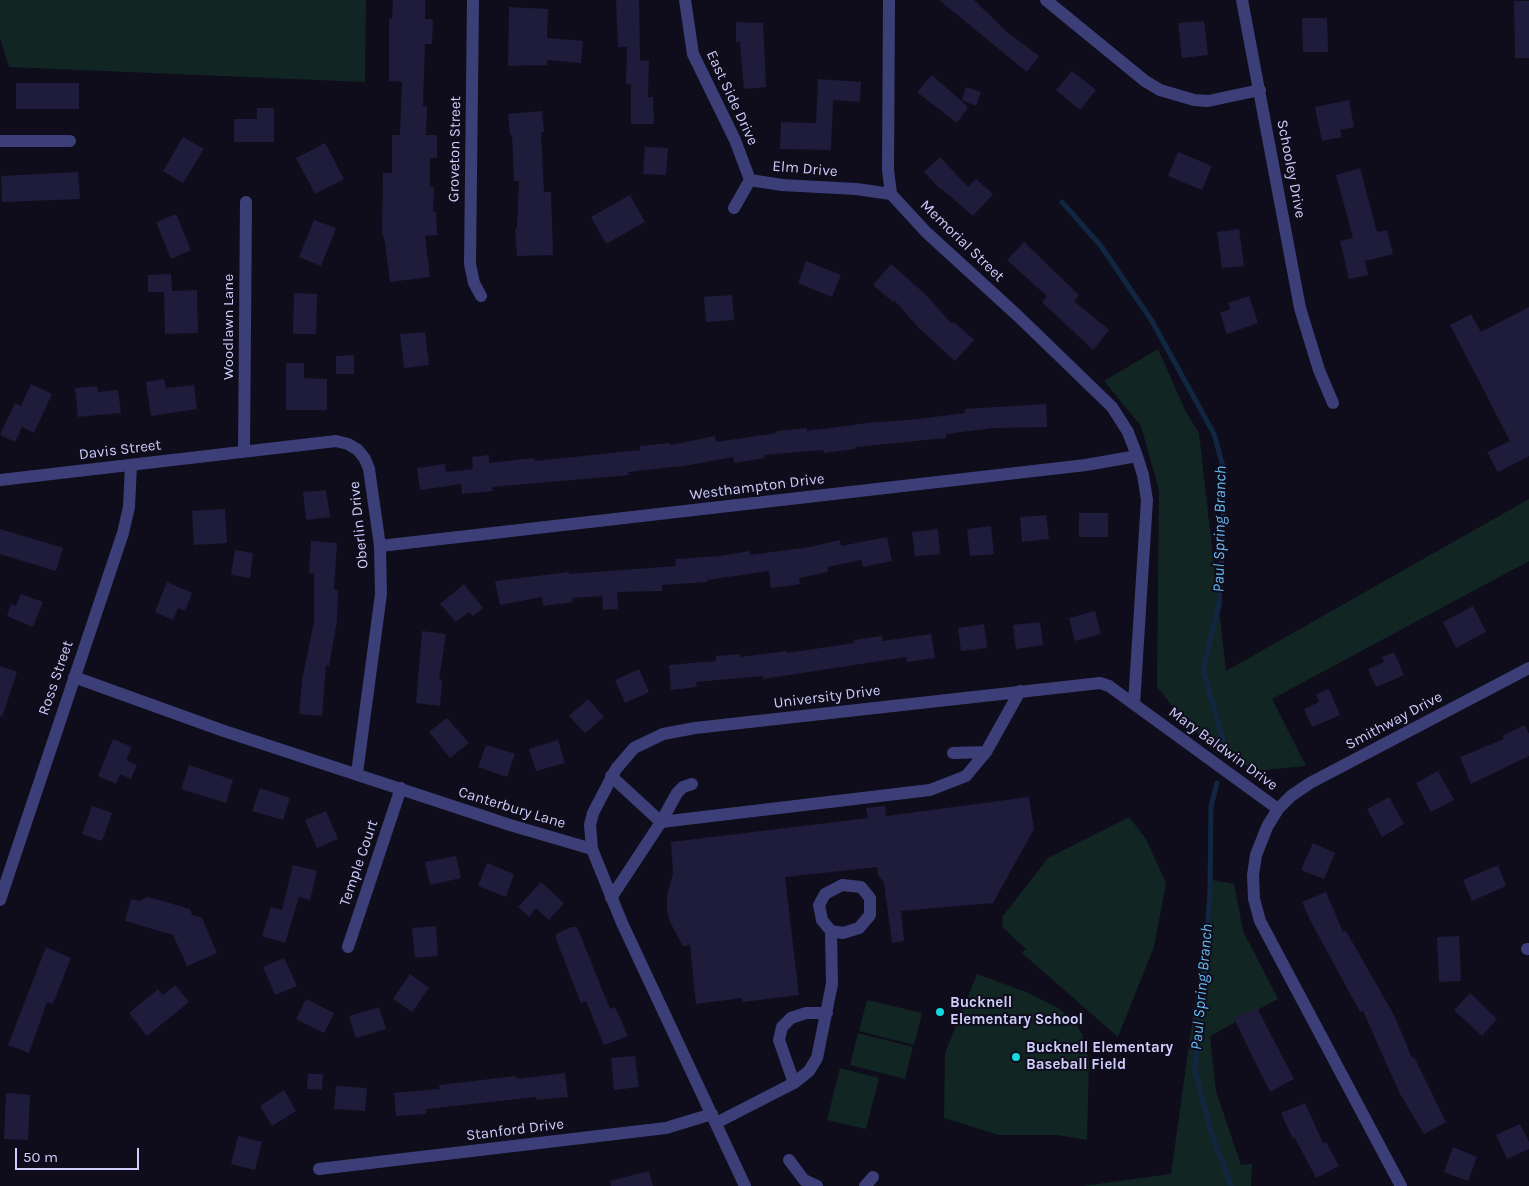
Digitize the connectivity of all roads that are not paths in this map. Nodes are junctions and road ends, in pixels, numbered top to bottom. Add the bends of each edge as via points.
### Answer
1 (473, 0) edge
2 (685, 0) edge
3 (889, 0) edge
4 (1046, 0) edge
5 (1242, 0) edge
6 (1260, 90) junction
7 (0, 140) edge
8 (70, 141) dead end
9 (750, 180) junction
10 (891, 194) junction
11 (246, 202) dead end
12 (734, 208) dead end
13 (481, 296) dead end
14 (1333, 403) dead end
15 (244, 452) junction
16 (1137, 456) junction
17 (131, 465) junction
18 (0, 480) edge
19 (380, 546) junction
20 (1529, 668) edge
21 (74, 677) junction
22 (1020, 691) junction
23 (1134, 704) junction
24 (986, 752) junction
25 (952, 753) dead end
26 (358, 773) junction
27 (611, 776) junction
28 (692, 784) dead end
29 (401, 788) junction
30 (1278, 809) junction
31 (661, 822) junction
32 (592, 850) junction
33 (611, 898) junction
34 (0, 900) edge
35 (831, 931) junction
36 (348, 948) dead end
37 (827, 1013) junction
38 (794, 1083) junction
39 (714, 1118) junction
40 (789, 1160) dead end
41 (320, 1169) dead end
42 (745, 1186) edge
43 (817, 1186) edge
44 (1401, 1186) edge

1 - 13 street, Groveton Street via 470,264
2 - 9 street, East Side Drive via 696,62 735,140
3 - 10 street via 888,170
4 - 6 street via 1145,81 1174,96 1208,101
5 - 6 street, Schooley Drive
6 - 14 street, Schooley Drive via 1300,308
7 - 8 street
9 - 10 street, Elm Drive
9 - 12 street, Elm Drive
10 - 16 street, Memorial Street via 926,232 1112,407 1128,432
11 - 15 street, Woodlawn Lane
15 - 17 street, Davis Street
15 - 19 street, Oberlin Drive via 336,442 358,450 369,469
16 - 19 street, Westhampton Drive via 1086,465
16 - 23 street via 1147,500
17 - 18 street, Davis Street
17 - 21 street, Ross Street via 129,507 123,533
19 - 26 street, Oberlin Drive via 381,594
20 - 30 street, Smithway Drive via 1310,783
21 - 26 street, Canterbury Lane via 224,731
21 - 34 street, Ross Street
22 - 23 street, University Drive via 1100,683
22 - 24 street
22 - 27 street, University Drive via 663,734 634,748
23 - 30 street, Mary Baldwin Drive
24 - 25 street
24 - 31 street via 966,776 930,790
26 - 29 street, Canterbury Lane
27 - 31 street
27 - 32 street, University Drive via 590,825
28 - 31 street via 677,793
29 - 32 street, Canterbury Lane
29 - 36 street, Temple Court
30 - 44 street, Mary Baldwin Drive via 1259,846 1253,875 1254,899 1260,921
31 - 33 street
32 - 33 street
33 - 39 street
35 - 35 street via 843,933 859,928 870,914 870,898 861,887 842,885 825,894 819,905 822,920
35 - 37 street, Stanford Drive via 832,984
37 - 38 street, Stanford Drive via 817,1058 809,1072
37 - 38 street via 806,1012 791,1018 782,1028 778,1040
38 - 39 street, Stanford Drive
39 - 41 street, Stanford Drive via 666,1128
39 - 42 street
40 - 43 street via 804,1180

